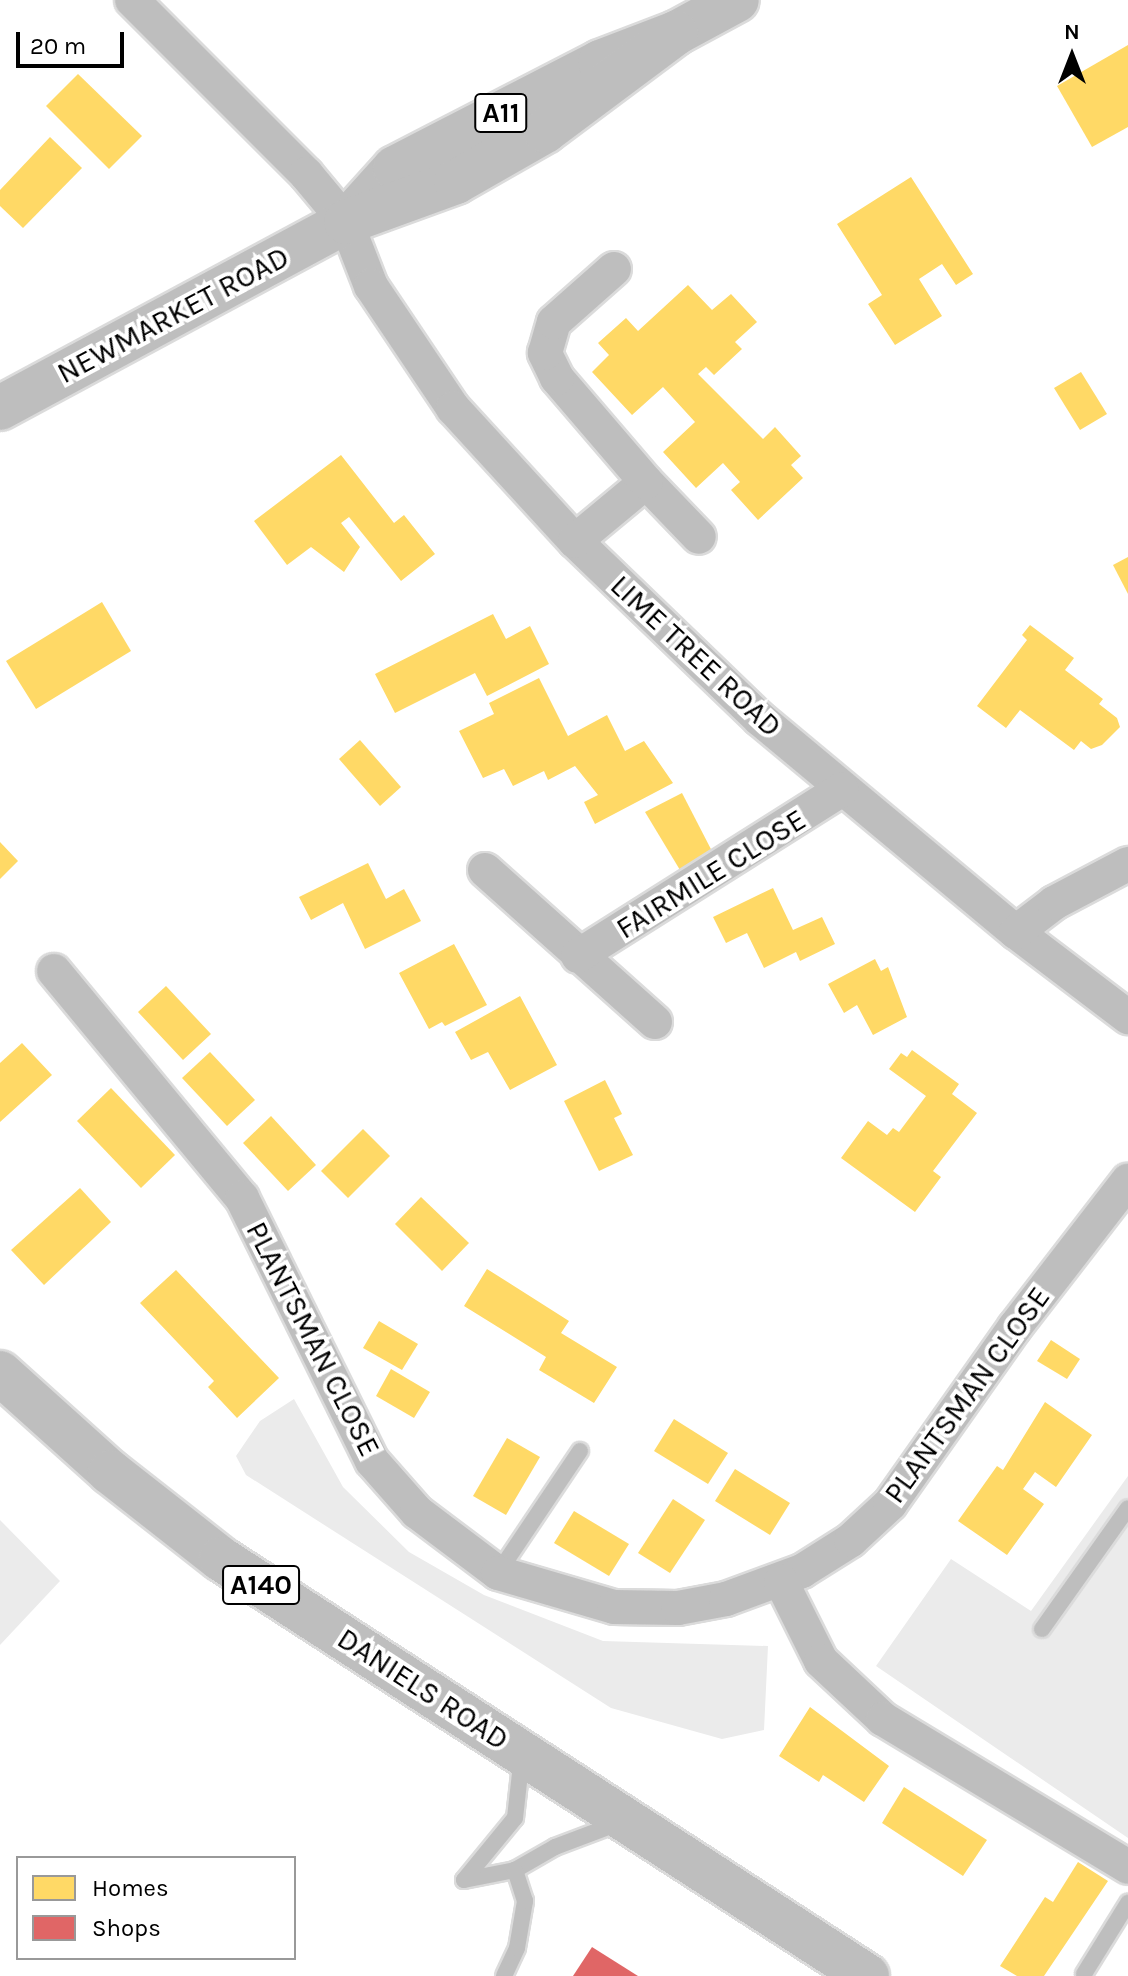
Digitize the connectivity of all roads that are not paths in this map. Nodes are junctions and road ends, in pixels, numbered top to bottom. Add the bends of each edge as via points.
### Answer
1 (132, 0) edge
2 (737, 0) edge
3 (346, 222) junction
4 (614, 269) dead end
5 (0, 408) edge
6 (646, 482) junction
7 (699, 537) dead end
8 (575, 541) junction
9 (842, 789) junction
10 (1128, 864) edge
11 (485, 870) dead end
12 (1016, 932) junction
13 (578, 956) junction
14 (54, 971) dead end
15 (1128, 1017) edge
16 (655, 1022) dead end
17 (1128, 1181) edge
18 (0, 1373) edge
19 (580, 1451) dead end
20 (1128, 1508) edge
21 (498, 1573) junction
22 (781, 1581) junction
23 (1042, 1629) dead end
24 (522, 1753) junction
25 (624, 1821) junction
26 (1128, 1867) edge
27 (515, 1870) junction
28 (1128, 1903) edge
29 (1084, 1974) dead end
30 (504, 1976) edge
31 (867, 1976) edge

1 - 3 street, LIME TREE ROAD via 306,174
2 - 3 main road, NEWMARKET ROAD / A11 via 676,33 600,62 395,168
3 - 5 main road, NEWMARKET ROAD / A11
3 - 8 street, LIME TREE ROAD via 371,286 453,408
4 - 6 street via 554,322 545,353 557,378
6 - 7 street
6 - 8 street
8 - 9 street, LIME TREE ROAD via 760,719
9 - 12 street, LIME TREE ROAD
9 - 13 street, FAIRMILE CLOSE
10 - 12 street via 1054,903
11 - 13 street, FAIRMILE CLOSE
12 - 15 street, LIME TREE ROAD
13 - 16 street, FAIRMILE CLOSE
14 - 21 street, PLANTSMAN CLOSE via 242,1198 372,1461 417,1512
17 - 22 street, PLANTSMAN CLOSE via 1015,1327 890,1504 851,1540
18 - 24 main road, DANIELS ROAD / A140 via 110,1472 221,1559
19 - 21 lane
20 - 23 lane
21 - 22 street, PLANTSMAN CLOSE via 614,1607 678,1608
22 - 26 street via 821,1661 883,1719
24 - 25 main road, DANIELS ROAD / A140
24 - 27 lane via 515,1818 464,1880
25 - 27 lane via 555,1847
25 - 31 main road, DANIELS ROAD / A140
27 - 30 lane via 525,1901 517,1948
28 - 29 lane

